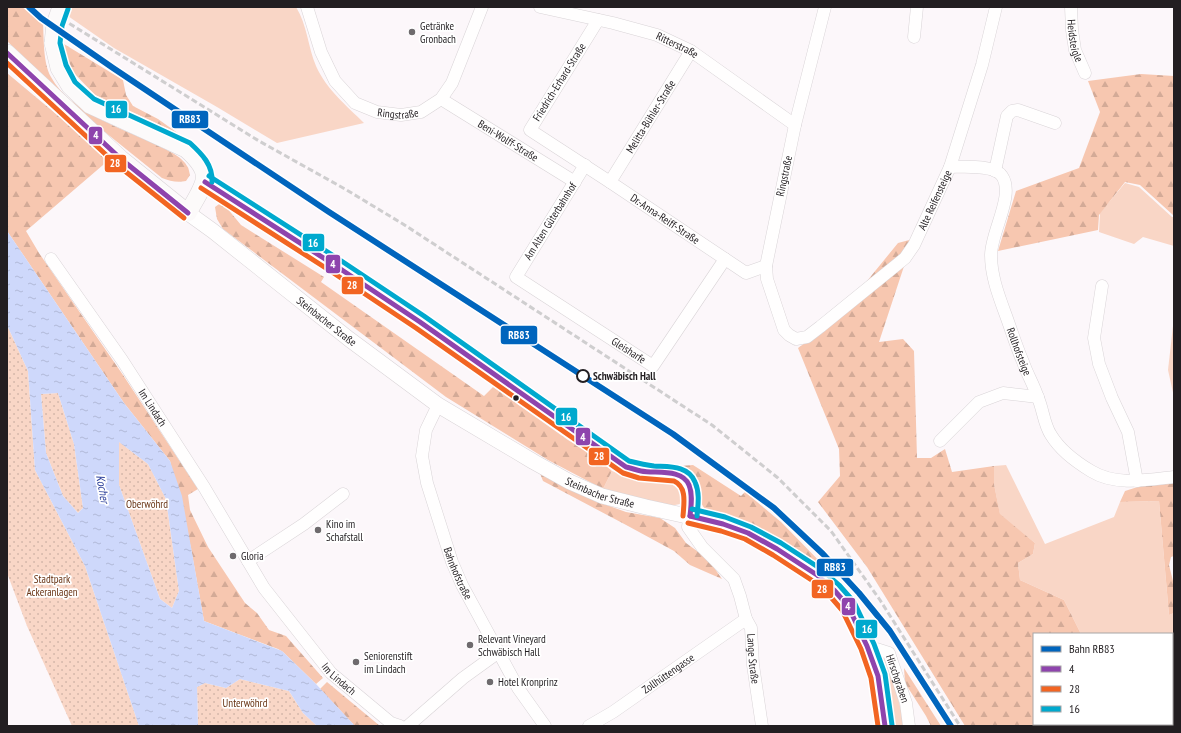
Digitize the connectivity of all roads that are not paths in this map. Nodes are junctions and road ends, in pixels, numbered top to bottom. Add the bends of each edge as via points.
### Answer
1 (61, 7) edge
2 (482, 7) edge
3 (540, 7) edge
4 (825, 7) edge
5 (917, 7) edge
6 (996, 7) edge
7 (1071, 7) edge
8 (306, 9) edge
9 (598, 20) junction
10 (914, 37) dead end
11 (691, 52) junction
12 (7, 53) edge
13 (1085, 74) dead end
14 (441, 99) junction
15 (1055, 123) dead end
16 (795, 125) junction
17 (585, 165) junction
18 (950, 167) junction
19 (995, 171) junction
20 (205, 182) junction
21 (575, 182) junction
22 (610, 182) junction
23 (188, 213) junction
24 (51, 259) dead end
25 (725, 259) junction
26 (766, 266) junction
27 (516, 277) joint
28 (1102, 286) dead end
29 (796, 339) joint
30 (1038, 397) junction
31 (438, 405) junction
32 (940, 441) dead end
33 (1174, 477) edge
34 (1137, 481) junction
35 (343, 494) dead end
36 (690, 516) junction
37 (248, 561) junction
38 (746, 619) junction
39 (867, 646) junction
40 (499, 652) junction
41 (400, 726) edge
42 (408, 726) edge
43 (545, 726) edge
44 (589, 726) edge
45 (762, 726) edge
46 (885, 726) edge
47 (909, 726) edge

1 - 20 main road, bridge via 55,24 54,43 59,68 70,86 90,105 186,149 198,160 206,175
2 - 14 street, Ringstraße via 452,83
3 - 9 street, Ritterstraße
4 - 16 street, Ringstraße
5 - 10 street
6 - 18 street, Alte Reifensteige via 982,65
7 - 13 street, Heidsteigle via 1075,50
8 - 14 street, Ringstraße via 321,52 335,81 355,103 377,112 401,115 421,112
9 - 11 street, Ritterstraße via 657,35
9 - 17 street, Friedrich-Erhard-Straße via 530,130
11 - 16 street, Ritterstraße
11 - 22 street, Melitta-Bühler-Straße
12 - 23 main road, Steinbacher Straße via 121,159
14 - 21 street, Beni-Wolff-Straße
15 - 19 street via 1018,110 1012,111 1007,116
16 - 26 street, Ringstraße
17 - 21 street, Am Alten Güterbahnhof
17 - 22 street, Dr.-Anna-Reiff-Straße
18 - 19 street
18 - 29 street, Alte Reifensteige via 914,245 905,258 807,337
19 - 30 street, Rollhofsteige via 1001,174 1006,183 991,254 995,287
20 - 23 main road
20 - 36 street via 420,322 626,467 647,473 675,474 686,479 691,495
21 - 27 street, Am Alten Güterbahnhof
22 - 25 street, Dr.-Anna-Reiff-Straße
23 - 31 street, Steinbacher Straße
24 - 37 street, Im Lindach via 122,360 204,487
25 - 26 street, Dr.-Anna-Reiff-Straße via 746,273
25 - 27 street, Gleisharfe via 653,366
26 - 29 street, Ringstraße via 767,279 784,330
28 - 34 street via 1094,338 1096,351 1112,398 1128,432
30 - 32 street via 1003,393 979,402
30 - 34 street, Rollhofsteige via 1050,434 1063,450 1092,472 1106,478
31 - 36 street, Steinbacher Straße via 570,482 602,496
31 - 40 street, Bahnhofstraße via 426,430 422,456 427,484 452,562
33 - 34 street, Rollhofsteige
35 - 37 street via 304,524
36 - 38 street, Lange Straße via 688,527 702,547 734,579
36 - 39 street, Hirschgraben via 748,533 777,548 817,575 848,606
37 - 41 street, Im Lindach via 264,588 331,673 391,723
38 - 44 street, Zollhüttengasse
38 - 45 street, Lange Straße via 751,628 753,665
39 - 46 street, Hirschgraben via 878,676
39 - 47 street, Hirschgraben via 889,653 906,703
40 - 42 street via 462,678
40 - 43 street, Bahnhofstraße via 518,688

